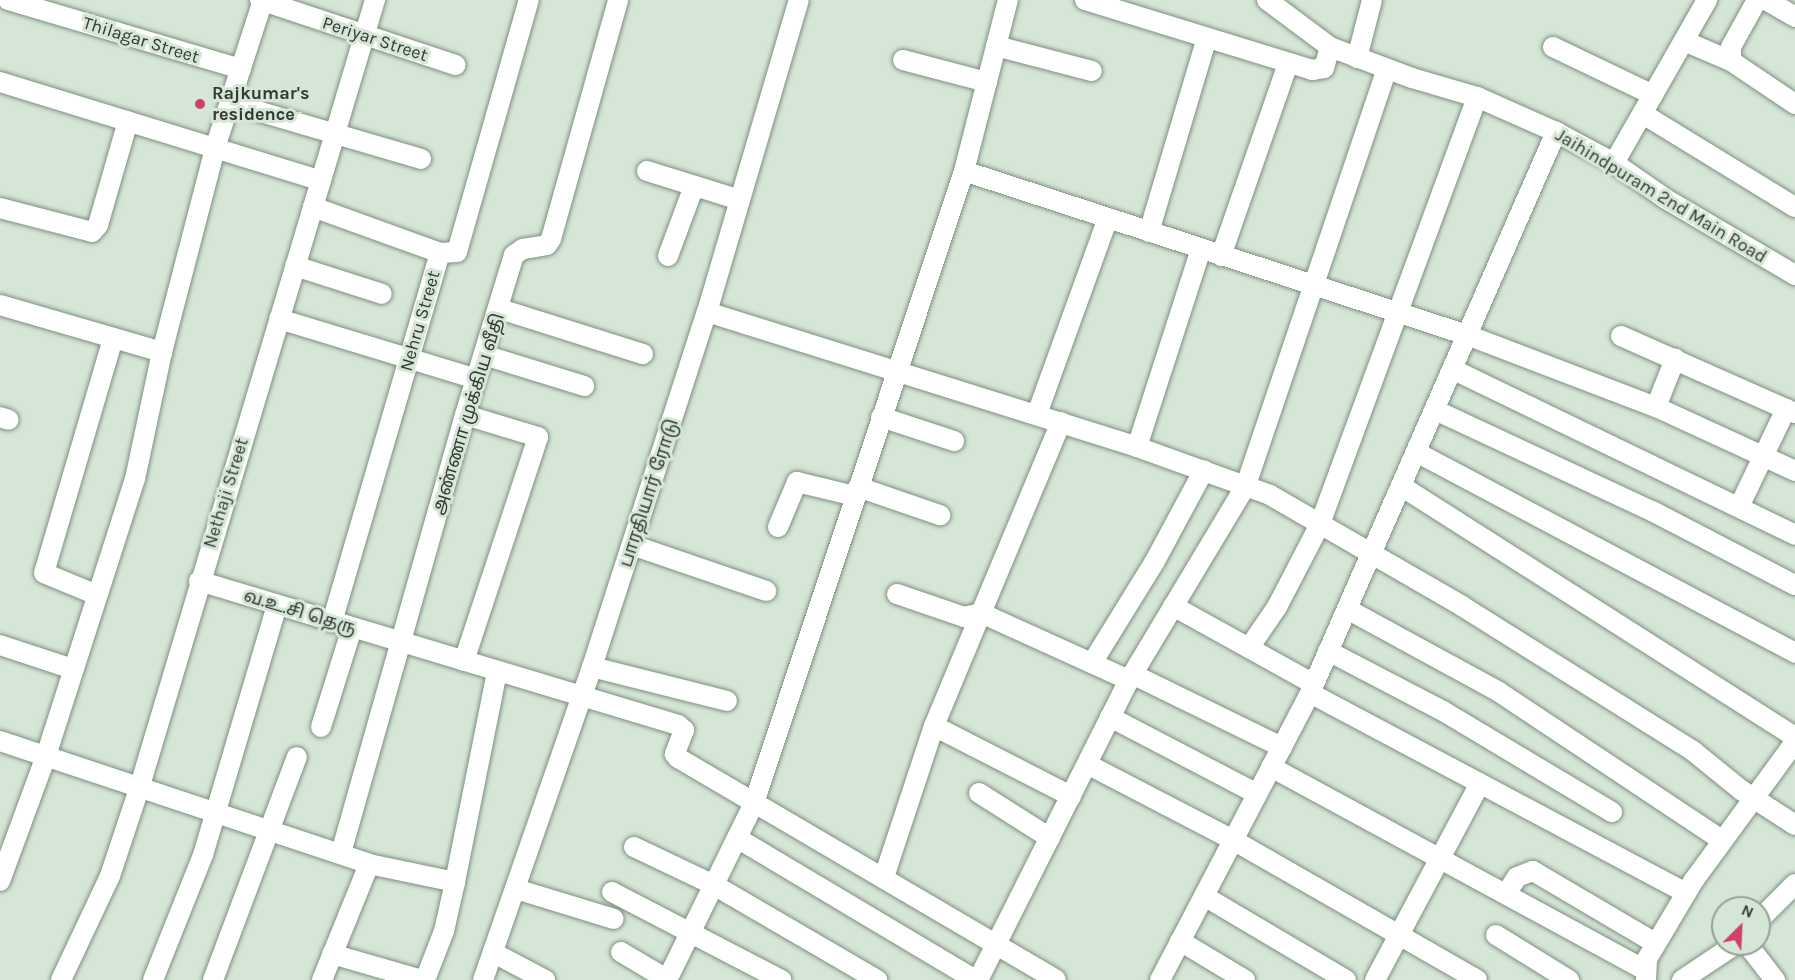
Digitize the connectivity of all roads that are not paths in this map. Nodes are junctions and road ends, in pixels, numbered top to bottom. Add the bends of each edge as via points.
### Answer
1 (8, 0) edge
2 (262, 0) edge
3 (375, 0) edge
4 (529, 0) edge
5 (618, 0) edge
6 (798, 0) edge
7 (1008, 0) edge
8 (1085, 0) edge
9 (1267, 0) edge
10 (1372, 0) edge
11 (1707, 0) edge
12 (1757, 0) edge
13 (1767, 0) edge
14 (1795, 17) edge
15 (365, 36) junction
16 (1207, 38) junction
17 (1684, 41) junction
18 (996, 46) junction
19 (1330, 46) junction
20 (1553, 47) dead end
21 (1357, 58) junction
22 (903, 60) dead end
23 (1731, 62) junction
24 (1288, 64) junction
25 (455, 65) dead end
26 (241, 69) junction
27 (1387, 69) junction
28 (1092, 71) dead end
29 (0, 82) edge
30 (987, 82) junction
31 (1653, 95) junction
32 (1477, 97) junction
33 (230, 103) junction
34 (1795, 104) edge
35 (1643, 114) junction
36 (128, 121) junction
37 (336, 132) junction
38 (1556, 132) junction
39 (215, 148) junction
40 (422, 159) dead end
41 (1614, 163) junction
42 (647, 171) dead end
43 (964, 171) junction
44 (321, 181) junction
45 (694, 186) junction
46 (740, 200) junction
47 (313, 207) junction
48 (1795, 207) edge
49 (0, 208) edge
50 (1108, 219) junction
51 (1149, 232) junction
52 (1201, 249) junction
53 (440, 253) junction
54 (668, 256) dead end
55 (1221, 256) junction
56 (295, 266) junction
57 (1795, 275) edge
58 (1314, 286) junction
59 (382, 294) dead end
60 (0, 305) edge
61 (500, 309) junction
62 (707, 312) junction
63 (1399, 312) junction
64 (279, 319) junction
65 (1467, 335) junction
66 (1621, 336) dead end
67 (113, 338) junction
68 (162, 352) junction
69 (643, 354) dead end
70 (484, 355) junction
71 (409, 358) junction
72 (1675, 359) junction
73 (897, 369) junction
74 (1452, 369) junction
75 (476, 379) junction
76 (584, 386) dead end
77 (1656, 407) junction
78 (1435, 410) junction
79 (1791, 411) edge
80 (1037, 414) junction
81 (465, 415) junction
82 (881, 417) junction
83 (1061, 422) junction
84 (954, 441) dead end
85 (1137, 447) junction
86 (1416, 452) junction
87 (1764, 457) junction
88 (1204, 470) junction
89 (1795, 471) edge
90 (1246, 485) junction
91 (1401, 486) junction
92 (856, 492) junction
93 (1739, 507) junction
94 (940, 515) dead end
95 (1320, 524) junction
96 (778, 527) dead end
97 (1795, 535) edge
98 (632, 545) junction
99 (1371, 553) junction
100 (199, 581) junction
101 (1795, 585) edge
102 (766, 591) dead end
103 (897, 594) dead end
104 (97, 595) junction
105 (277, 605) junction
106 (1173, 606) junction
107 (1347, 609) junction
108 (981, 613) junction
109 (332, 622) junction
110 (352, 628) junction
111 (401, 643) junction
112 (0, 645) edge
113 (1249, 648) junction
114 (1328, 651) junction
115 (1795, 653) edge
116 (464, 661) junction
117 (1092, 663) junction
118 (592, 667) junction
119 (73, 669) junction
120 (497, 672) junction
121 (1130, 677) junction
122 (1312, 688) junction
123 (582, 698) junction
124 (727, 701) dead end
125 (1110, 717) junction
126 (934, 726) junction
127 (321, 727) dead end
128 (1793, 737) edge
129 (0, 741) edge
130 (1282, 747) junction
131 (297, 757) dead end
132 (45, 759) junction
133 (1087, 764) junction
134 (1271, 767) junction
135 (1480, 783) junction
136 (139, 789) junction
137 (980, 793) dead end
138 (1257, 794) junction
139 (1746, 794) junction
140 (1071, 796) junction
141 (754, 802) junction
142 (1612, 812) dead end
143 (216, 815) junction
144 (1795, 825) edge
145 (270, 832) junction
146 (1715, 836) junction
147 (737, 838) junction
148 (1050, 838) junction
149 (1233, 840) junction
150 (6, 843) edge
151 (634, 847) dead end
152 (341, 853) junction
153 (1440, 859) junction
154 (369, 864) junction
155 (884, 877) junction
156 (0, 880) edge
157 (455, 882) junction
158 (1795, 884) edge
159 (714, 885) junction
160 (516, 889) junction
161 (1682, 891) junction
162 (612, 892) dead end
163 (1506, 894) junction
164 (1204, 896) junction
165 (1771, 908) edge
166 (614, 919) dead end
167 (692, 931) junction
168 (1496, 935) dead end
169 (1400, 936) junction
170 (1651, 940) junction
171 (1180, 941) junction
172 (997, 944) junction
173 (494, 952) junction
174 (621, 952) dead end
175 (332, 954) junction
176 (1718, 956) edge
177 (1756, 956) edge
178 (1640, 969) edge
179 (62, 980) edge
180 (153, 980) edge
181 (213, 980) edge
182 (322, 980) edge
183 (424, 980) edge
184 (483, 980) edge
185 (545, 980) edge
186 (667, 980) edge
187 (781, 980) edge
188 (876, 980) edge
189 (977, 980) edge
190 (1056, 980) edge
191 (1160, 980) edge
192 (1245, 980) edge
193 (1346, 980) edge
194 (1375, 980) edge
195 (1477, 980) edge
196 (1569, 980) edge
197 (1682, 980) edge
198 (1774, 980) edge

1 - 26 street, Thilagar Street
2 - 15 street, Periyar Street
2 - 26 street
3 - 15 street, Nethaji Street
4 - 53 street, Nehru Street via 457,252
5 - 61 street, அண்ணா முக்கிய வீதி via 551,239 547,245 523,249 514,255
6 - 46 street, பாரதியார் ரோடு
7 - 18 street
8 - 16 street
9 - 19 street, Jaihindpuram 2nd Main Road
10 - 21 street
11 - 17 street
12 - 23 street via 1731,47
13 - 14 street
15 - 25 street, Periyar Street
15 - 37 street, Nethaji Street
16 - 24 street
16 - 51 street
17 - 23 street
17 - 31 street
18 - 28 street
18 - 30 street
19 - 21 street, Jaihindpuram 2nd Main Road
19 - 24 street via 1321,70
20 - 31 street
21 - 27 street, Jaihindpuram 2nd Main Road
22 - 30 street
23 - 34 street
24 - 55 street
26 - 33 street
27 - 32 street, Jaihindpuram 2nd Main Road
27 - 58 street
29 - 36 street
30 - 43 street
31 - 35 street
32 - 38 street, Jaihindpuram 2nd Main Road
32 - 63 street
33 - 37 street
33 - 39 street
35 - 41 street
35 - 48 street
36 - 39 street
36 - 49 street via 98,225 92,232
37 - 40 street
37 - 44 street, Nethaji Street
38 - 41 street, Jaihindpuram 2nd Main Road
38 - 65 street
39 - 44 street
39 - 68 street
41 - 57 street, Jaihindpuram 2nd Main Road via 1666,199
42 - 45 street
43 - 50 street
43 - 73 street
44 - 47 street, Nethaji Street
45 - 46 street
45 - 54 street
46 - 62 street, பாரதியார் ரோடு
47 - 53 street
47 - 56 street, Nethaji Street
50 - 51 street
50 - 80 street
51 - 52 street
52 - 55 street
52 - 85 street
53 - 71 street, Nehru Street
55 - 58 street
56 - 59 street
56 - 64 street, Nethaji Street
58 - 63 street
58 - 90 street
60 - 67 street
61 - 69 street
61 - 70 street, அண்ணா முக்கிய வீதி
62 - 73 street
62 - 98 street, பாரதியார் ரோடு
63 - 65 street
63 - 95 street
64 - 71 street
64 - 100 street, Nethaji Street
65 - 74 street
65 - 77 street
66 - 72 street
67 - 68 street
67 - 104 street via 44,573
68 - 104 street via 135,479
70 - 75 street, அண்ணா முக்கிய வீதி
70 - 76 street
71 - 75 street
71 - 109 street, Nehru Street
72 - 77 street
72 - 79 street
73 - 80 street
73 - 82 street
74 - 78 street
74 - 93 street
75 - 81 street, அண்ணா முக்கிய வீதி
77 - 87 street
78 - 86 street
78 - 101 street via 1652,511
79 - 87 street
80 - 83 street
81 - 111 street, அண்ணா முக்கிய வீதி
81 - 116 street via 538,437
82 - 84 street
82 - 92 street
83 - 85 street
83 - 108 street
85 - 88 street
86 - 91 street
86 - 115 street
87 - 89 street
87 - 93 street
88 - 90 street
88 - 117 street via 1155,561
90 - 95 street
90 - 106 street
91 - 99 street
91 - 128 street
92 - 94 street
92 - 96 street via 797,482
92 - 141 street
93 - 97 street
95 - 99 street
95 - 113 street via 1277,607
98 - 102 street
98 - 118 street, பாரதியார் ரோடு
99 - 107 street
99 - 139 street via 1693,751
100 - 105 street, வ.உ.சி தெரு
100 - 136 street, Nethaji Street
103 - 108 street via 964,617
104 - 119 street
105 - 109 street, வ.உ.சி தெரு
105 - 143 street
106 - 113 street
106 - 121 street
107 - 114 street
107 - 146 street via 1499,692
108 - 117 street
108 - 126 street
109 - 110 street, வ.உ.சி தெரு
110 - 111 street, வ.உ.சி தெரு
110 - 127 street
111 - 116 street, வ.உ.சி தெரு
111 - 152 street, அண்ணா முக்கிய வீதி
112 - 119 street
113 - 122 street
114 - 122 street
114 - 142 street via 1443,711
116 - 120 street, வ.உ.சி தெரு
117 - 121 street
118 - 123 street, பாரதியார் ரோடு
118 - 124 street
119 - 132 street
120 - 123 street, வ.உ.சி தெரு
120 - 157 street
121 - 125 street
121 - 130 street
122 - 130 street
122 - 135 street
123 - 141 street, வ.உ.சி தெரு via 682,727 684,734 676,756
123 - 160 street, பாரதியார் ரோடு
125 - 133 street
125 - 138 street
126 - 140 street
126 - 155 street
128 - 139 street
129 - 132 street
130 - 134 street
131 - 145 street
132 - 136 street
132 - 150 street
133 - 140 street
133 - 149 street
134 - 138 street
134 - 153 street
135 - 153 street
135 - 161 street
136 - 143 street
136 - 179 street, Nethaji Street via 110,876
137 - 148 street
138 - 149 street
139 - 144 street
139 - 146 street
140 - 148 street
141 - 147 street
141 - 155 street
143 - 145 street
143 - 180 street
145 - 152 street
145 - 181 street
146 - 161 street
147 - 159 street
147 - 189 street
148 - 172 street
149 - 164 street
149 - 169 street
150 - 156 street
151 - 159 street
152 - 154 street
153 - 163 street
153 - 169 street
154 - 157 street
154 - 175 street
155 - 172 street
157 - 183 street via 444,931
158 - 165 street
159 - 167 street
159 - 188 street
160 - 166 street
160 - 173 street, பாரதியார் ரோடு
161 - 170 street
162 - 167 street
163 - 170 street via 1516,877 1533,871
163 - 178 street
164 - 171 street
164 - 193 street
167 - 186 street
167 - 187 street
168 - 196 street
169 - 194 street
169 - 195 street
170 - 178 street
171 - 191 street
171 - 192 street
172 - 189 street
172 - 190 street
173 - 184 street, பாரதியார் ரோடு
173 - 185 street
174 - 186 street
175 - 182 street
175 - 183 street
176 - 197 street
177 - 198 street

